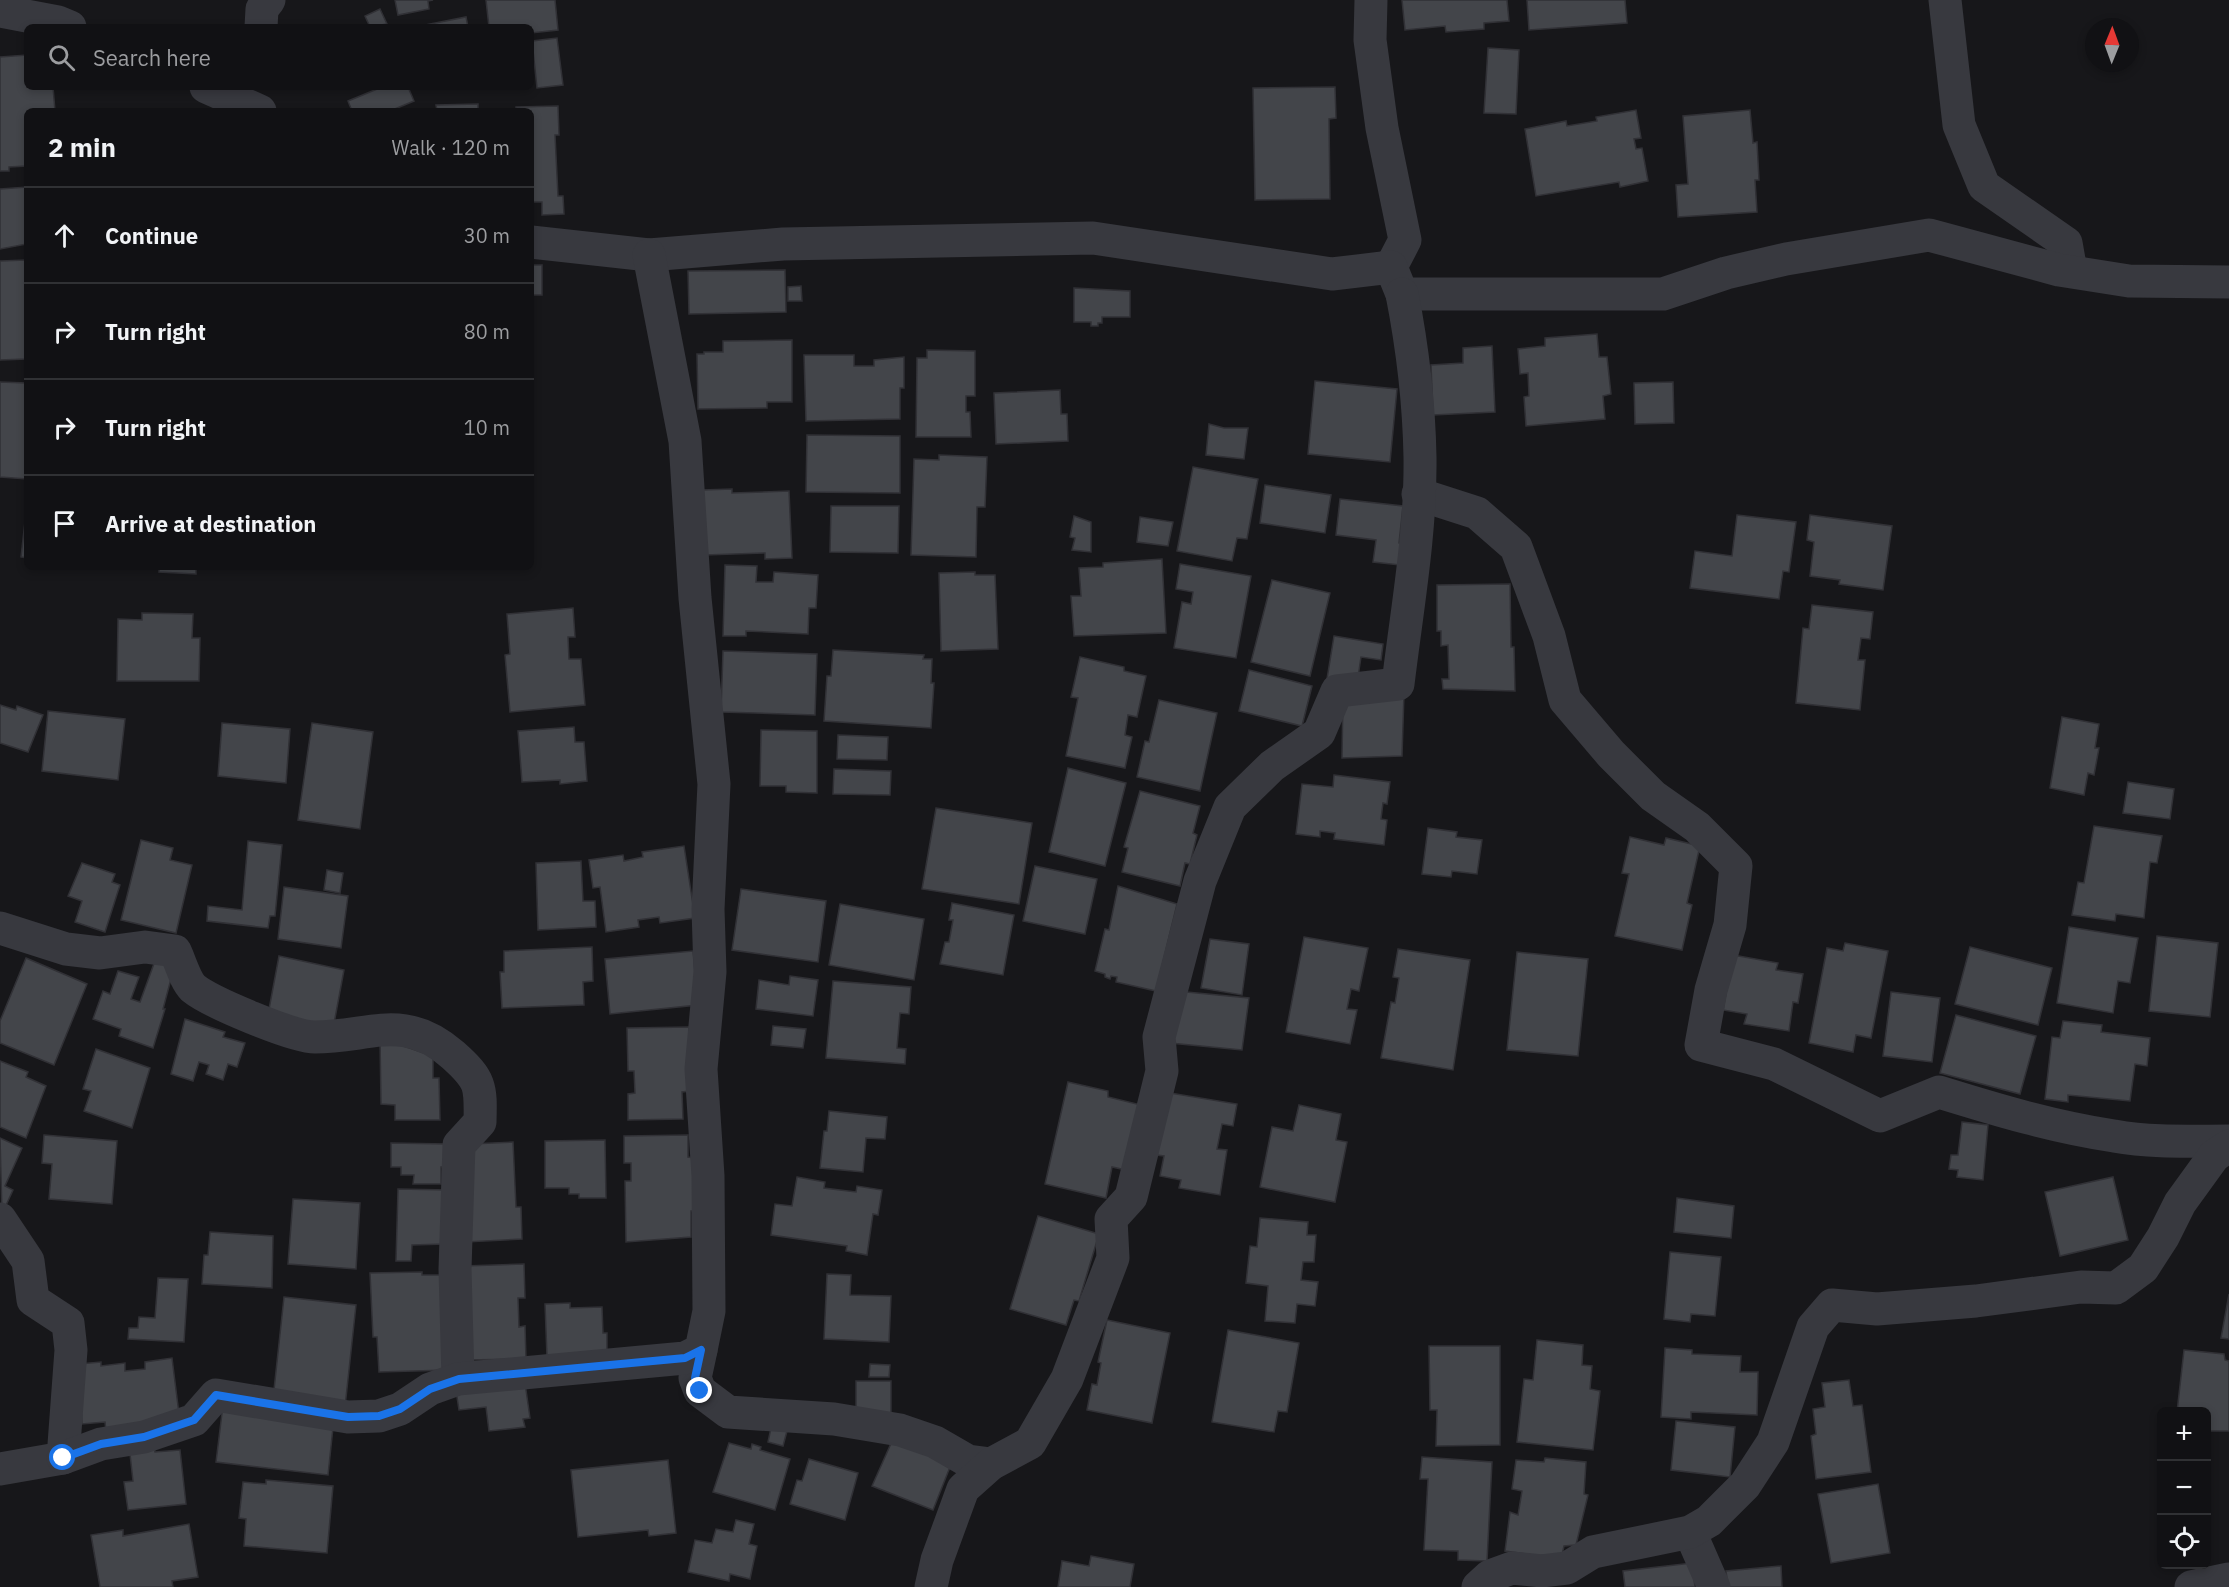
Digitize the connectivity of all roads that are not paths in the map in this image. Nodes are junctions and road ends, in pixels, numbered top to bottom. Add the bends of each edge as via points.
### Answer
1 (269, 0) edge
2 (1371, 0) edge
3 (1945, 0) edge
4 (0, 11) edge
5 (65, 16) edge
6 (261, 24) edge
7 (216, 90) edge
8 (259, 103) edge
9 (534, 242) edge
10 (649, 255) junction
11 (2071, 271) junction
12 (1396, 281) junction
13 (2229, 282) edge
14 (1418, 495) junction
15 (0, 928) edge
16 (2229, 1143) edge
17 (0, 1219) edge
18 (701, 1350) junction
19 (459, 1379) junction
20 (63, 1458) junction
21 (991, 1464) junction
22 (0, 1468) edge
23 (1690, 1532) junction
24 (2229, 1579) edge
25 (931, 1587) edge
26 (1478, 1587) edge
27 (1714, 1587) edge
28 (2191, 1587) edge

1 - 6 street via 262,9
2 - 12 street via 1370,40 1382,128 1405,240
3 - 11 street via 1959,125 1984,186 2066,243
4 - 5 street
7 - 8 street
9 - 10 street
10 - 12 street via 783,244 1093,238
10 - 18 street via 685,441 695,598 714,784 708,909 710,972 701,1069 708,1176 709,1311
11 - 12 street via 1929,235 1786,259 1663,294
11 - 13 street via 2129,281
12 - 14 street via 1412,343 1420,457
14 - 16 street via 1477,513 1516,547 1549,636 1565,700 1653,796 1697,827 1736,866 1730,926 1701,1045 1774,1065 1881,1116 1939,1092 2013,1116 2115,1137
14 - 21 street via 1398,684 1337,691 1319,733 1272,766 1230,807 1197,892 1159,1037 1162,1071 1131,1197 1111,1219 1113,1257 1101,1292 1067,1379 1030,1443
15 - 19 street via 66,949 100,953 145,947 175,951 192,987 271,1025 313,1038 400,1029 436,1040 470,1070 481,1089 480,1122 459,1145 455,1269
16 - 23 street via 2214,1156 2180,1203 2143,1268 2116,1288 2081,1287 1877,1309 1832,1305 1813,1327 1773,1442 1732,1499 1709,1521
17 - 20 street via 28,1261 33,1300 68,1323 71,1350
18 - 19 street via 685,1358
18 - 21 street via 695,1378 700,1391 728,1412 834,1419 900,1430 935,1442 968,1461
19 - 20 street via 430,1389 400,1409 379,1416 348,1417 216,1395 194,1420
20 - 22 street
21 - 25 street via 963,1489
23 - 26 street via 1593,1552 1567,1568 1512,1568 1490,1576
23 - 27 street
24 - 28 street

